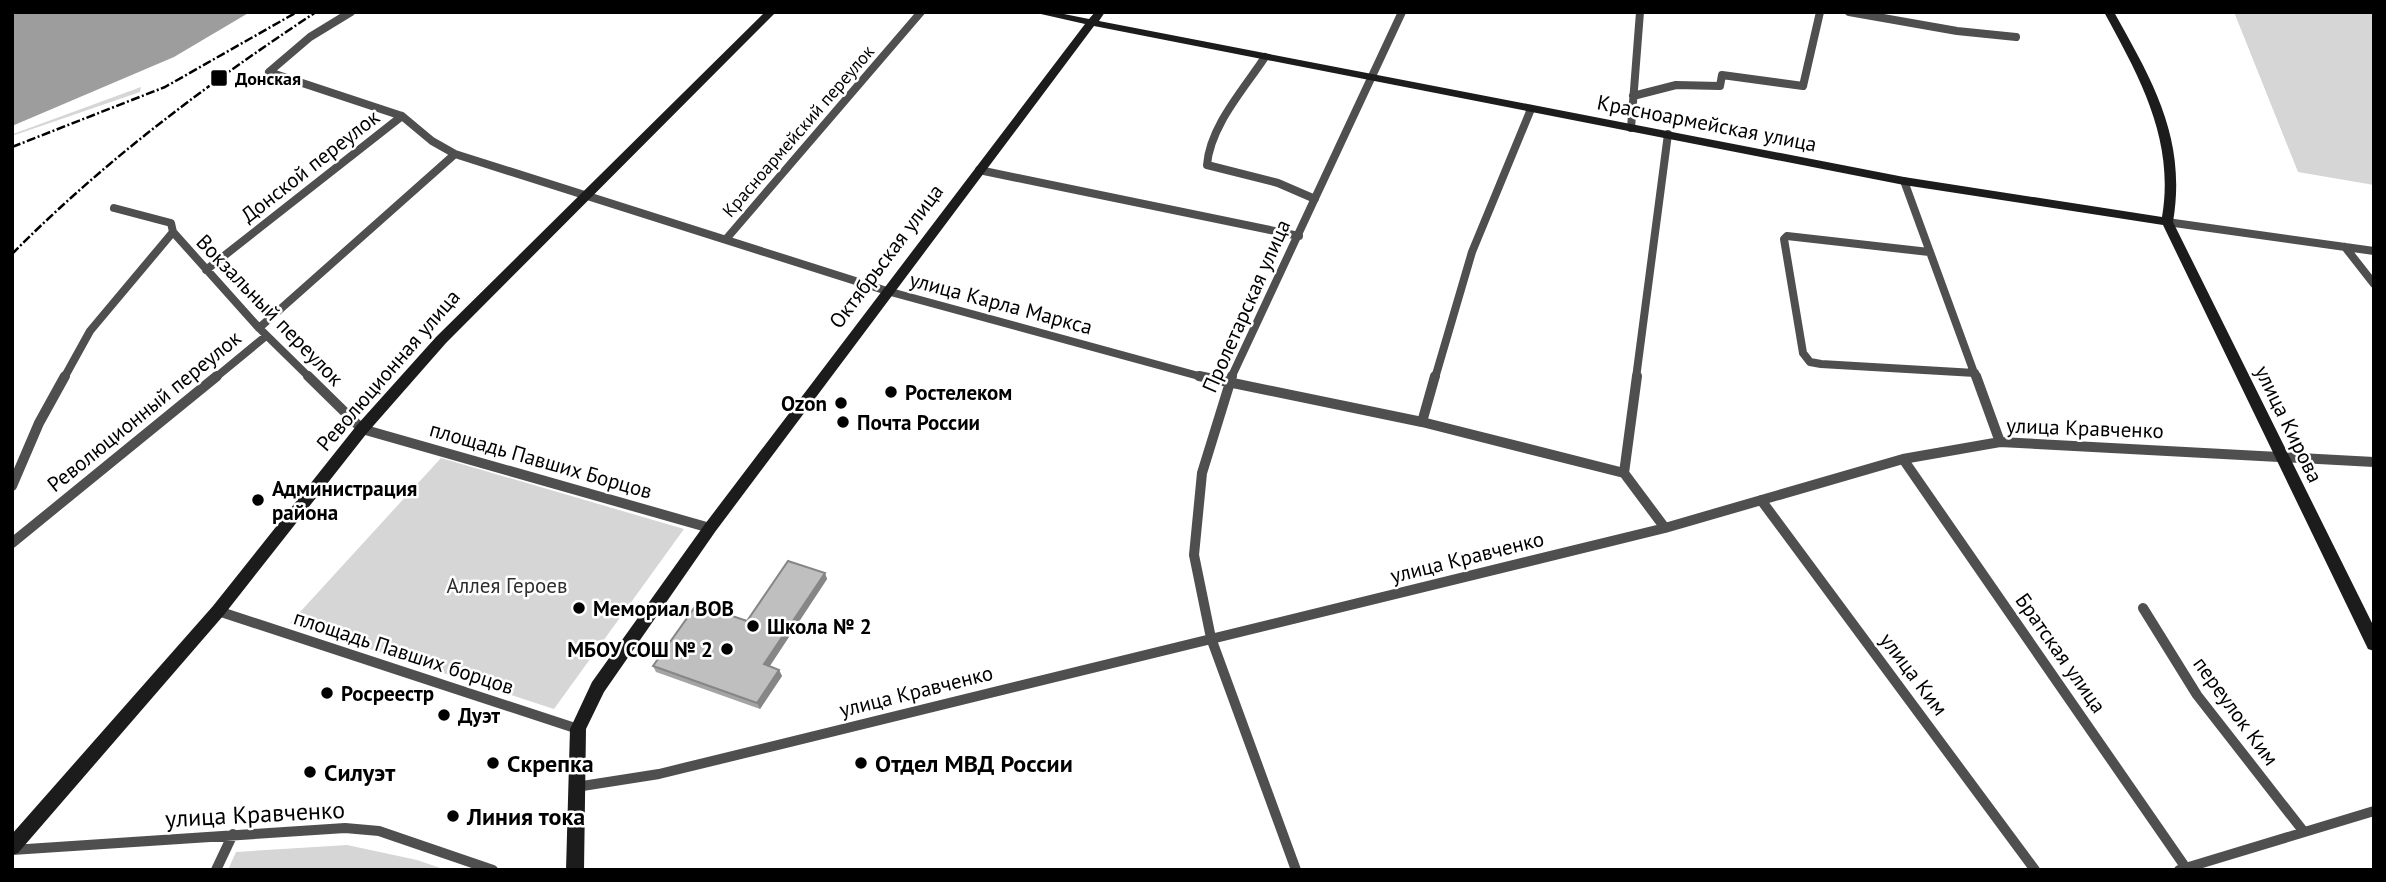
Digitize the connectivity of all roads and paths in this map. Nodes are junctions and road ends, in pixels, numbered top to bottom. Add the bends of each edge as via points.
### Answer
1 (351, 12) edge
2 (771, 12) edge
3 (921, 12) edge
4 (1037, 12) edge
5 (1402, 12) edge
6 (1640, 12) edge
7 (1821, 12) edge
8 (1849, 12) edge
9 (2109, 12) edge
10 (1096, 18) edge
11 (2015, 37) dead end
12 (1265, 57) junction
13 (1371, 78) junction
14 (1633, 96) junction
15 (1531, 109) junction
16 (402, 116) junction
17 (1631, 128) junction
18 (1668, 134) junction
19 (455, 154) junction
20 (979, 170) junction
21 (1904, 181) junction
22 (585, 194) junction
23 (1315, 199) junction
24 (114, 208) dead end
25 (2167, 222) junction
26 (173, 232) junction
27 (1299, 236) junction
28 (727, 238) junction
29 (2345, 247) junction
30 (1929, 251) junction
31 (2374, 251) edge
32 (206, 270) junction
33 (2374, 284) edge
34 (887, 291) junction
35 (263, 332) junction
36 (1975, 373) junction
37 (1228, 384) junction
38 (1422, 422) junction
39 (362, 429) junction
40 (2000, 442) junction
41 (2280, 456) junction
42 (1903, 459) junction
43 (2374, 462) edge
44 (1624, 473) junction
45 (12, 486) edge
46 (1761, 500) junction
47 (710, 528) junction
48 (1665, 528) junction
49 (12, 543) edge
50 (2143, 608) dead end
51 (218, 611) junction
52 (1212, 638) junction
53 (2374, 644) edge
54 (578, 729) junction
55 (576, 787) junction
56 (2374, 811) edge
57 (2304, 832) junction
58 (233, 834) junction
59 (12, 848) edge
60 (2183, 869) edge
61 (216, 870) edge
62 (494, 870) edge
63 (575, 870) edge
64 (1296, 870) edge
65 (2035, 870) edge

1 - 16 street, улица Карла Маркса via 310,37 269,72
2 - 22 street, Революционная улица
3 - 28 street, Красноармейский переулок
4 - 10 street, Красноармейская улица
5 - 13 street, Пролетарская улица
6 - 14 street
7 - 14 street via 1803,86 1721,75 1720,86 1675,83
8 - 11 street
9 - 25 street via 2150,92 2171,153 2173,202
10 - 12 street, Красноармейская улица
10 - 20 street, Октябрьская улица
12 - 13 street, Красноармейская улица
12 - 23 street via 1218,133 1207,165 1285,185
13 - 15 street, Красноармейская улица
13 - 23 street, Пролетарская улица
14 - 17 street
15 - 17 street, Красноармейская улица
15 - 38 street via 1472,253
16 - 19 street, улица Карла Маркса
16 - 32 street, Донской переулок
17 - 18 street, Красноармейская улица
18 - 21 street, Красноармейская улица
18 - 44 street
19 - 22 street, улица Карла Маркса
19 - 35 street, Революционный переулок
20 - 27 street
20 - 34 street, Октябрьская улица
21 - 25 street, Красноармейская улица
21 - 30 street
22 - 28 street, улица Карла Маркса
22 - 39 street, Революционная улица via 440,340
23 - 27 street, Пролетарская улица
24 - 26 street, Вокзальный переулок via 171,223
25 - 29 street, Красноармейская улица
25 - 41 street, улица Кирова
26 - 32 street, Вокзальный переулок
26 - 45 street via 90,331 39,423
27 - 37 street, Пролетарская улица
28 - 34 street, улица Карла Маркса
29 - 31 street, Красноармейская улица
29 - 33 street
30 - 36 street
30 - 36 street via 1787,236 1803,353 1811,362 1821,364
32 - 35 street, Вокзальный переулок
34 - 37 street, улица Карла Маркса
34 - 47 street, Октябрьская улица
35 - 39 street, Вокзальный переулок
35 - 49 street, Революционный переулок
36 - 40 street
37 - 38 street, улица Карла Маркса
37 - 52 street, Пролетарская улица via 1202,473 1194,555
38 - 44 street, улица Карла Маркса
39 - 47 street, площадь Павших Борцов
39 - 51 street, Революционная улица
40 - 41 street, улица Кравченко
40 - 42 street, улица Кравченко
41 - 43 street, улица Кравченко
41 - 53 street, улица Кирова
42 - 46 street, улица Кравченко
42 - 60 street, Братская улица
44 - 48 street
46 - 48 street, улица Кравченко
46 - 65 street, улица Ким
47 - 54 street, Октябрьская улица via 598,687
48 - 52 street, улица Кравченко
50 - 57 street, переулок Ким via 2197,695
51 - 54 street, площадь Павших борцов
51 - 59 street, Революционная улица
52 - 55 street, улица Кравченко via 659,774
52 - 64 street, Пролетарская улица
54 - 55 street
55 - 63 street
56 - 57 street
57 - 60 street
58 - 59 street, улица Кравченко
58 - 61 street
58 - 62 street, улица Кравченко via 345,828 379,831

